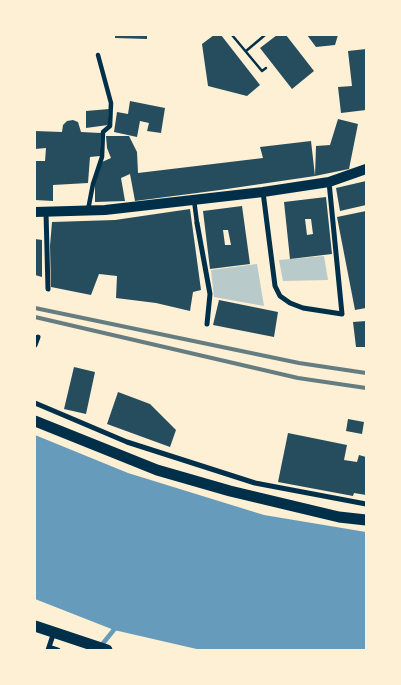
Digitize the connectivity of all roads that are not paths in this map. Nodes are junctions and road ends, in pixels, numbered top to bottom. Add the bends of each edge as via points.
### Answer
1 (98, 55) dead end
2 (366, 169) edge
3 (329, 182) junction
4 (263, 192) junction
5 (194, 200) junction
6 (88, 211) junction
7 (40, 212) edge
8 (198, 223) joint
9 (48, 289) dead end
10 (207, 324) dead end
11 (38, 337) dead end
12 (35, 345) edge
13 (35, 403) edge
14 (35, 422) edge
15 (366, 504) edge
16 (366, 520) edge
17 (35, 626) edge
18 (54, 632) junction
19 (49, 648) edge
20 (58, 650) edge
21 (107, 650) edge

1 - 6 street via 111,103 110,126 103,132 102,157
2 - 3 main road
3 - 4 main road
3 - 4 street via 342,314 303,308 280,296 274,286
4 - 5 main road
5 - 6 main road
5 - 8 street
6 - 7 main road
7 - 9 street
8 - 10 street via 210,294
11 - 12 street
13 - 15 street via 128,442 256,483
14 - 16 main road via 157,470 230,492 339,517
17 - 18 main road
18 - 19 street
18 - 21 main road
19 - 20 street

